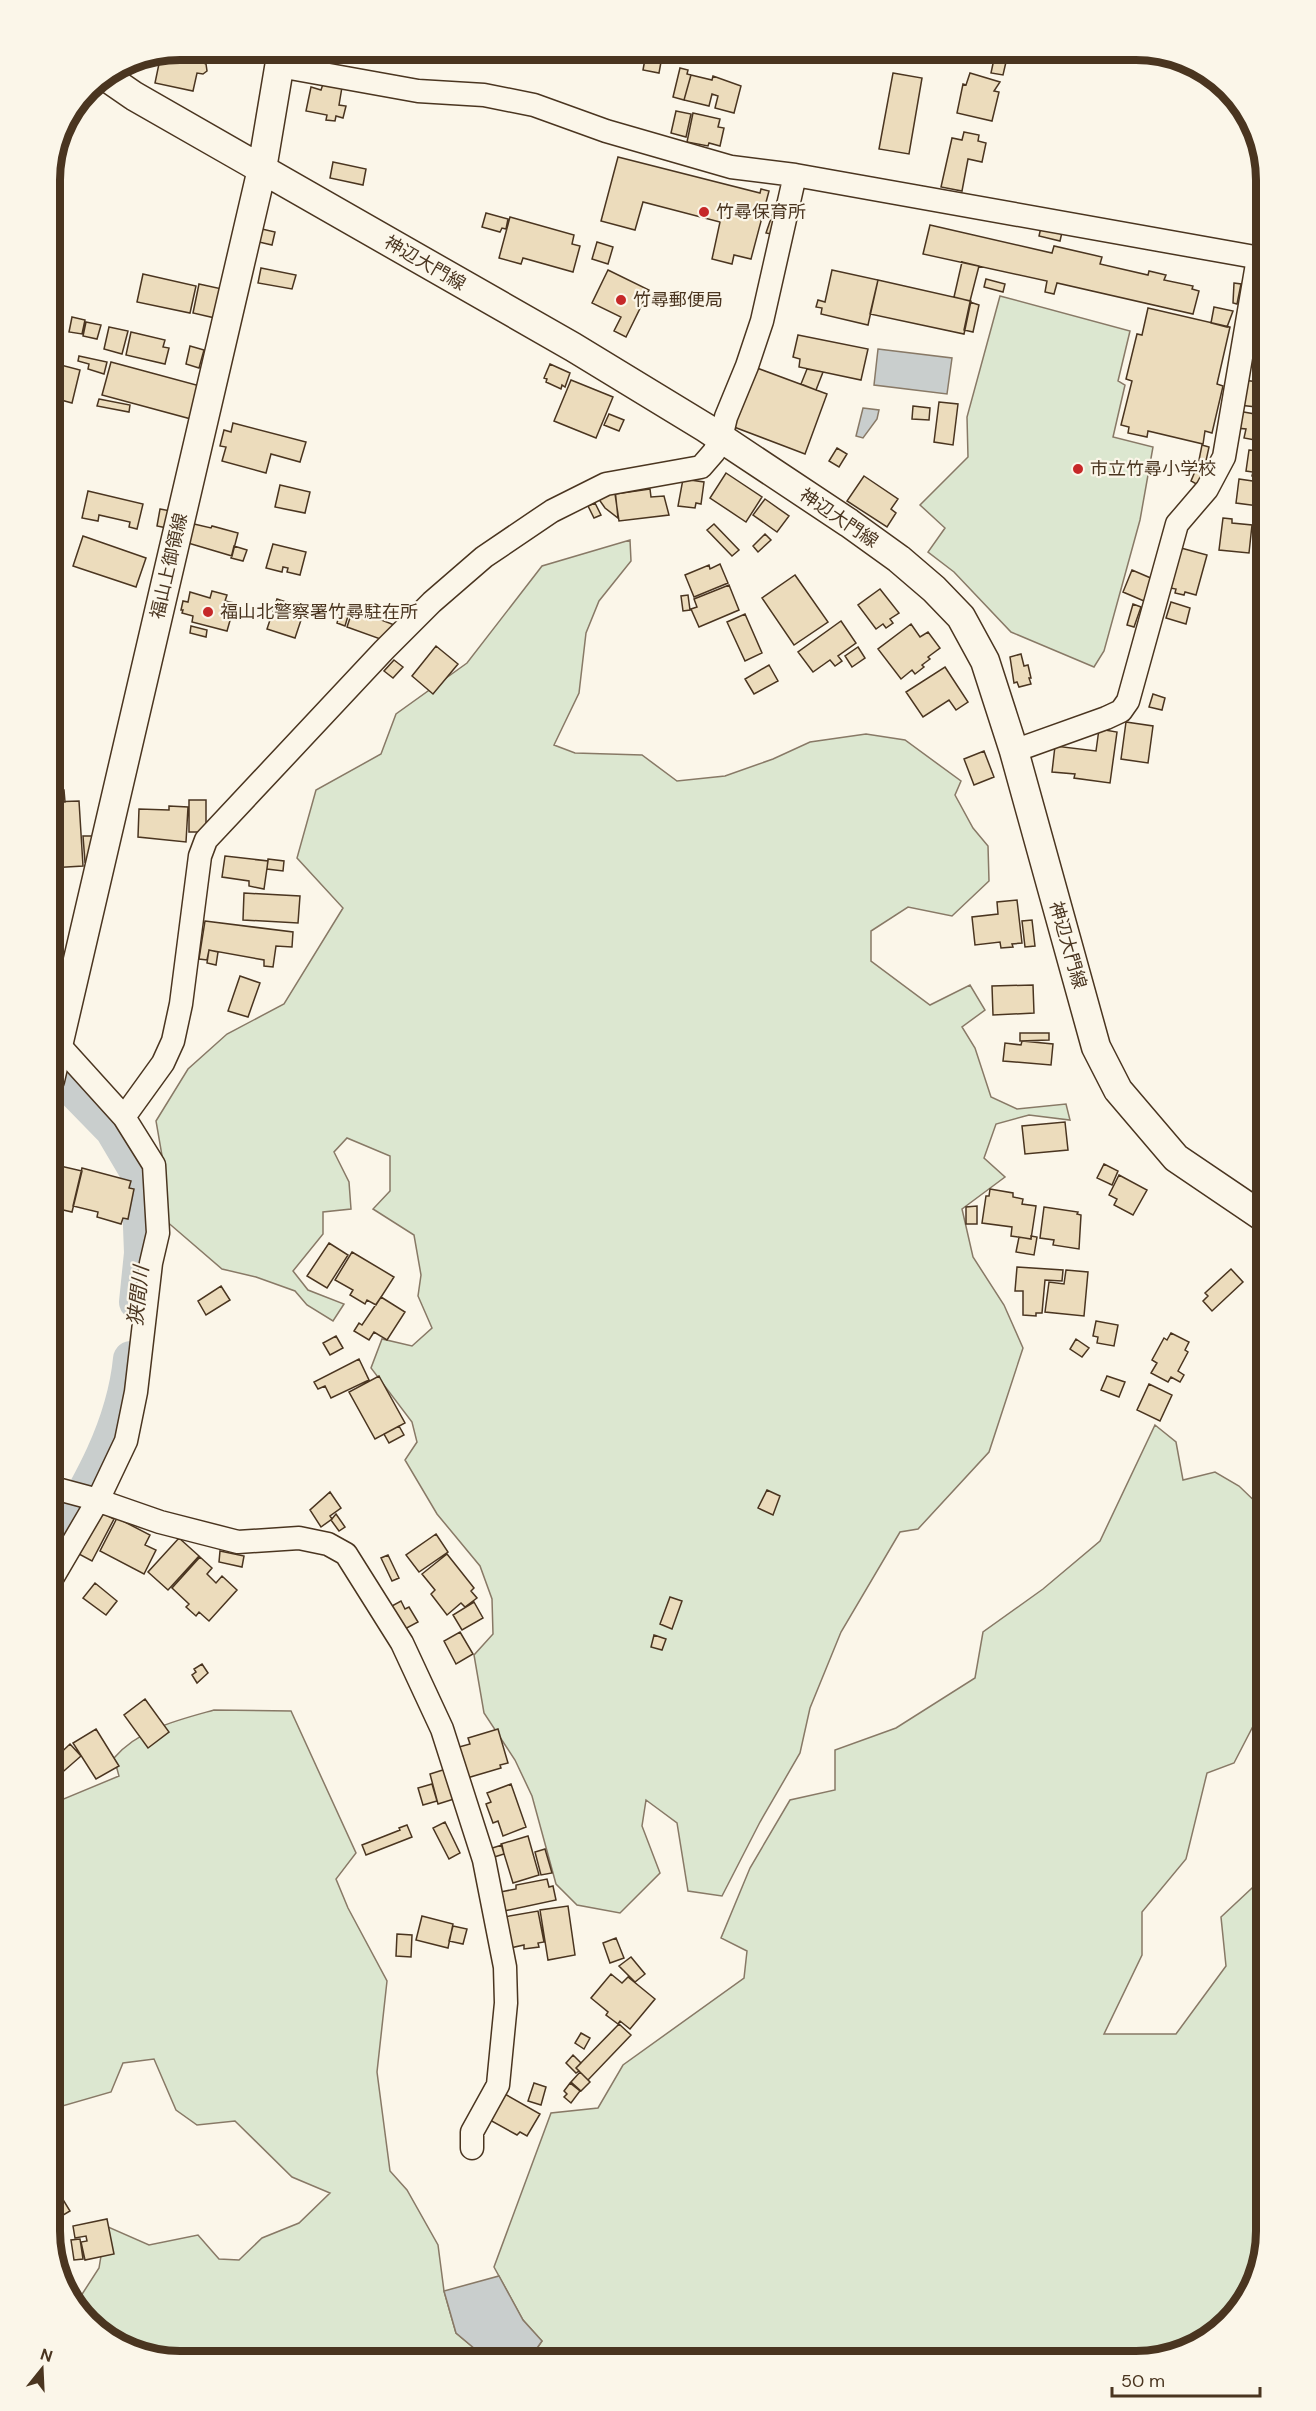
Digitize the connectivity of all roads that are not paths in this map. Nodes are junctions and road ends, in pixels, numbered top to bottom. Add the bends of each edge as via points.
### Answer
1 (280, 60) edge
2 (288, 60) edge
3 (112, 81) edge
4 (262, 170) junction
5 (795, 175) junction
6 (1256, 257) edge
7 (1256, 289) edge
8 (721, 438) junction
9 (1014, 751) junction
10 (60, 1022) edge
11 (60, 1048) edge
12 (124, 1117) junction
13 (1256, 1212) edge
14 (60, 1490) edge
15 (88, 1497) junction
16 (60, 1560) edge
17 (472, 2148) dead end

1 - 4 main road, 福山上御領線
2 - 5 street via 417,91 484,95 534,105 606,131 730,167
3 - 4 main road, 神辺大門線
4 - 8 main road, 神辺大門線 via 573,347
4 - 10 main road, 福山上御領線
5 - 6 street
5 - 8 street via 762,321
7 - 9 street via 1224,457 1207,489 1177,524 1128,701 1121,711 1106,718
8 - 9 main road, 神辺大門線 via 899,560 960,617 986,661
8 - 12 street via 701,467 606,483 552,511 484,557 384,650 206,840 200,856 173,1041 163,1063
9 - 13 main road, 神辺大門線 via 1096,1047 1118,1090 1176,1158
11 - 12 street
12 - 15 street via 154,1165 158,1233 126,1441
14 - 15 street
15 - 16 street
15 - 17 street via 160,1522 238,1542 299,1538 328,1544 346,1554 402,1643 442,1729 484,1860 505,1967 506,2003 498,2085 472,2132

